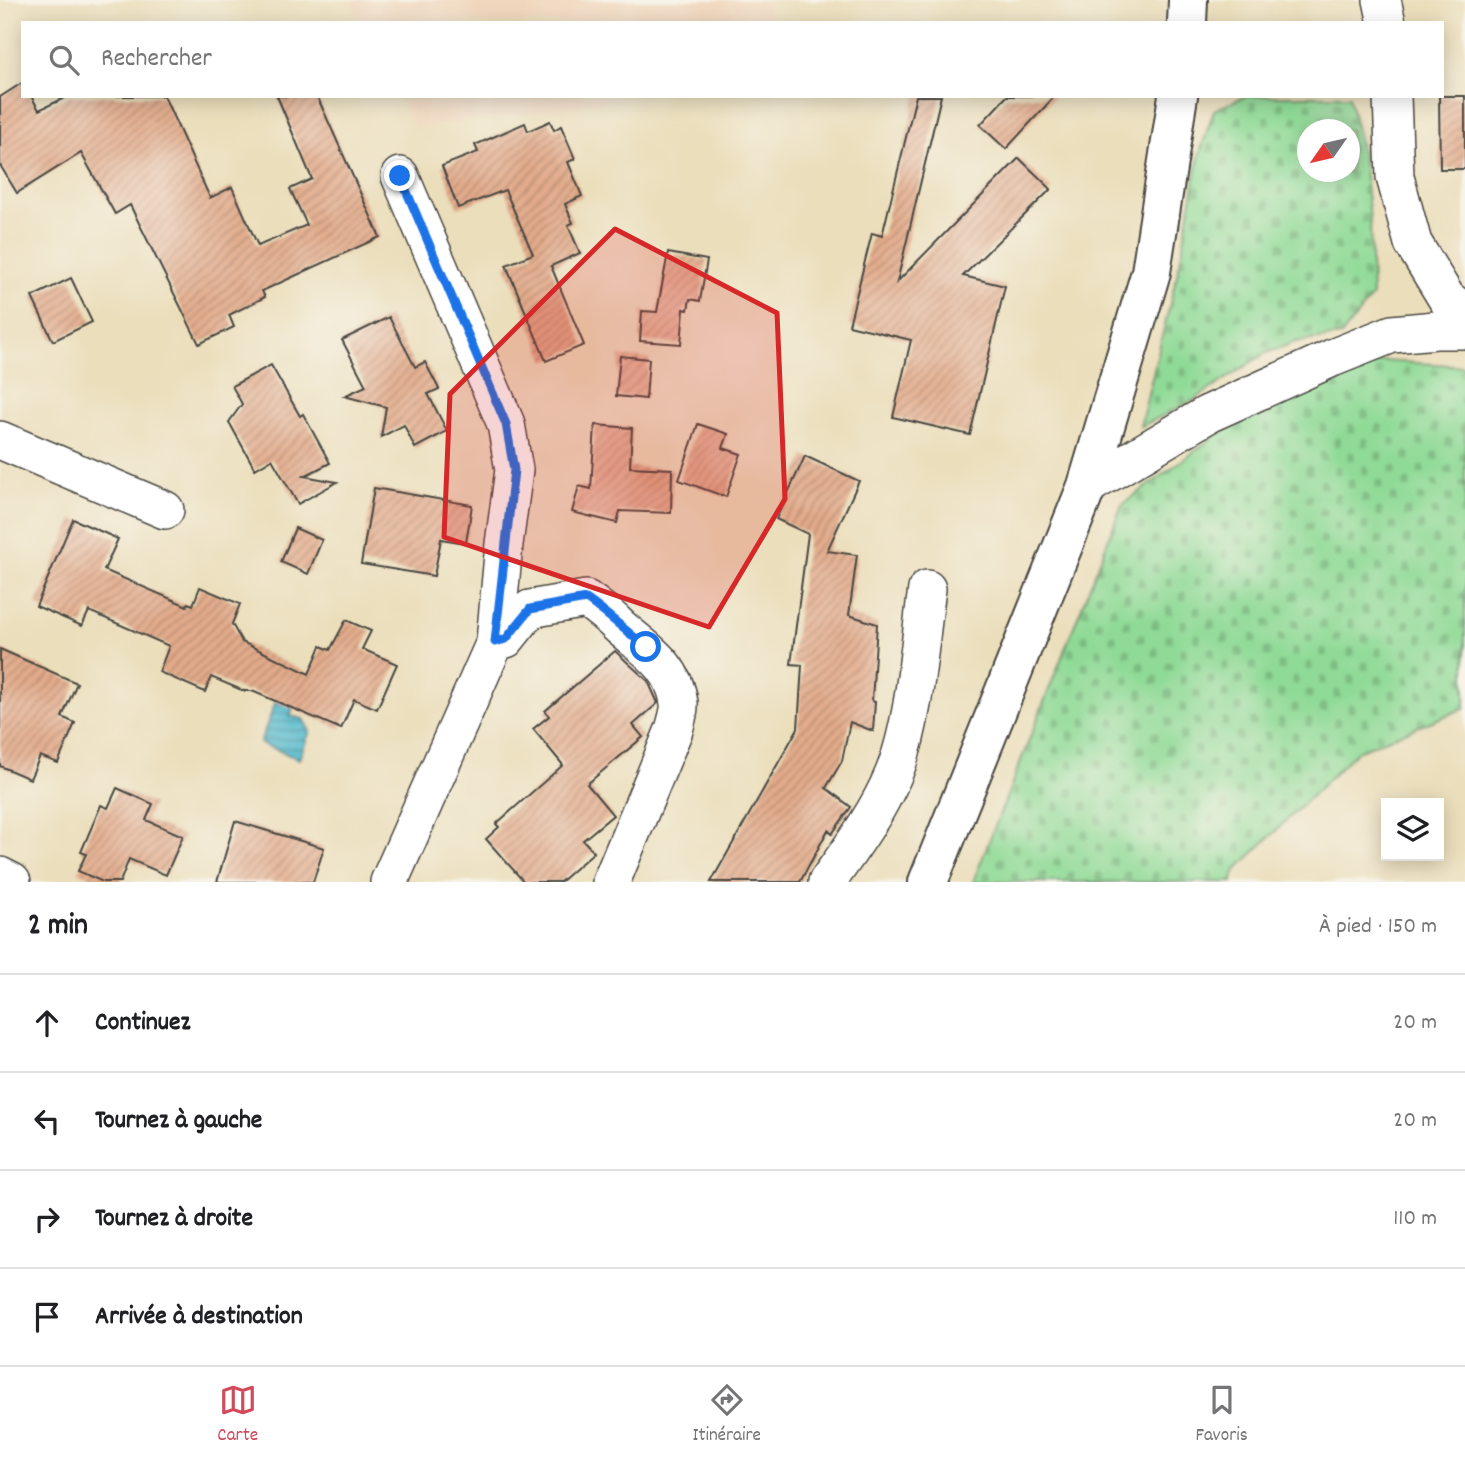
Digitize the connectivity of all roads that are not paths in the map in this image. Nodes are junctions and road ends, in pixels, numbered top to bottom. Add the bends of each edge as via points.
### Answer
1 (1188, 0) edge
2 (1382, 0) edge
3 (1187, 21) edge
4 (1387, 21) edge
5 (1178, 98) edge
6 (1392, 98) edge
7 (400, 176) dead end
8 (1465, 312) edge
9 (1465, 330) edge
10 (0, 440) edge
11 (1087, 486) junction
12 (165, 510) dead end
13 (928, 589) dead end
14 (495, 642) junction
15 (0, 876) edge
16 (12, 882) edge
17 (389, 882) edge
18 (611, 882) edge
19 (827, 882) edge
20 (928, 882) edge

1 - 3 street
2 - 4 street
5 - 11 street via 1151,272
6 - 8 street via 1395,177 1413,243 1447,299
7 - 14 street via 506,424 514,470
9 - 11 street via 1392,334 1332,358 1208,414
10 - 12 street
11 - 20 street
13 - 19 street via 907,727 894,772 867,825
14 - 17 street
14 - 18 street via 506,639 530,609 586,599 646,647 671,675 680,705 674,730
15 - 16 street

